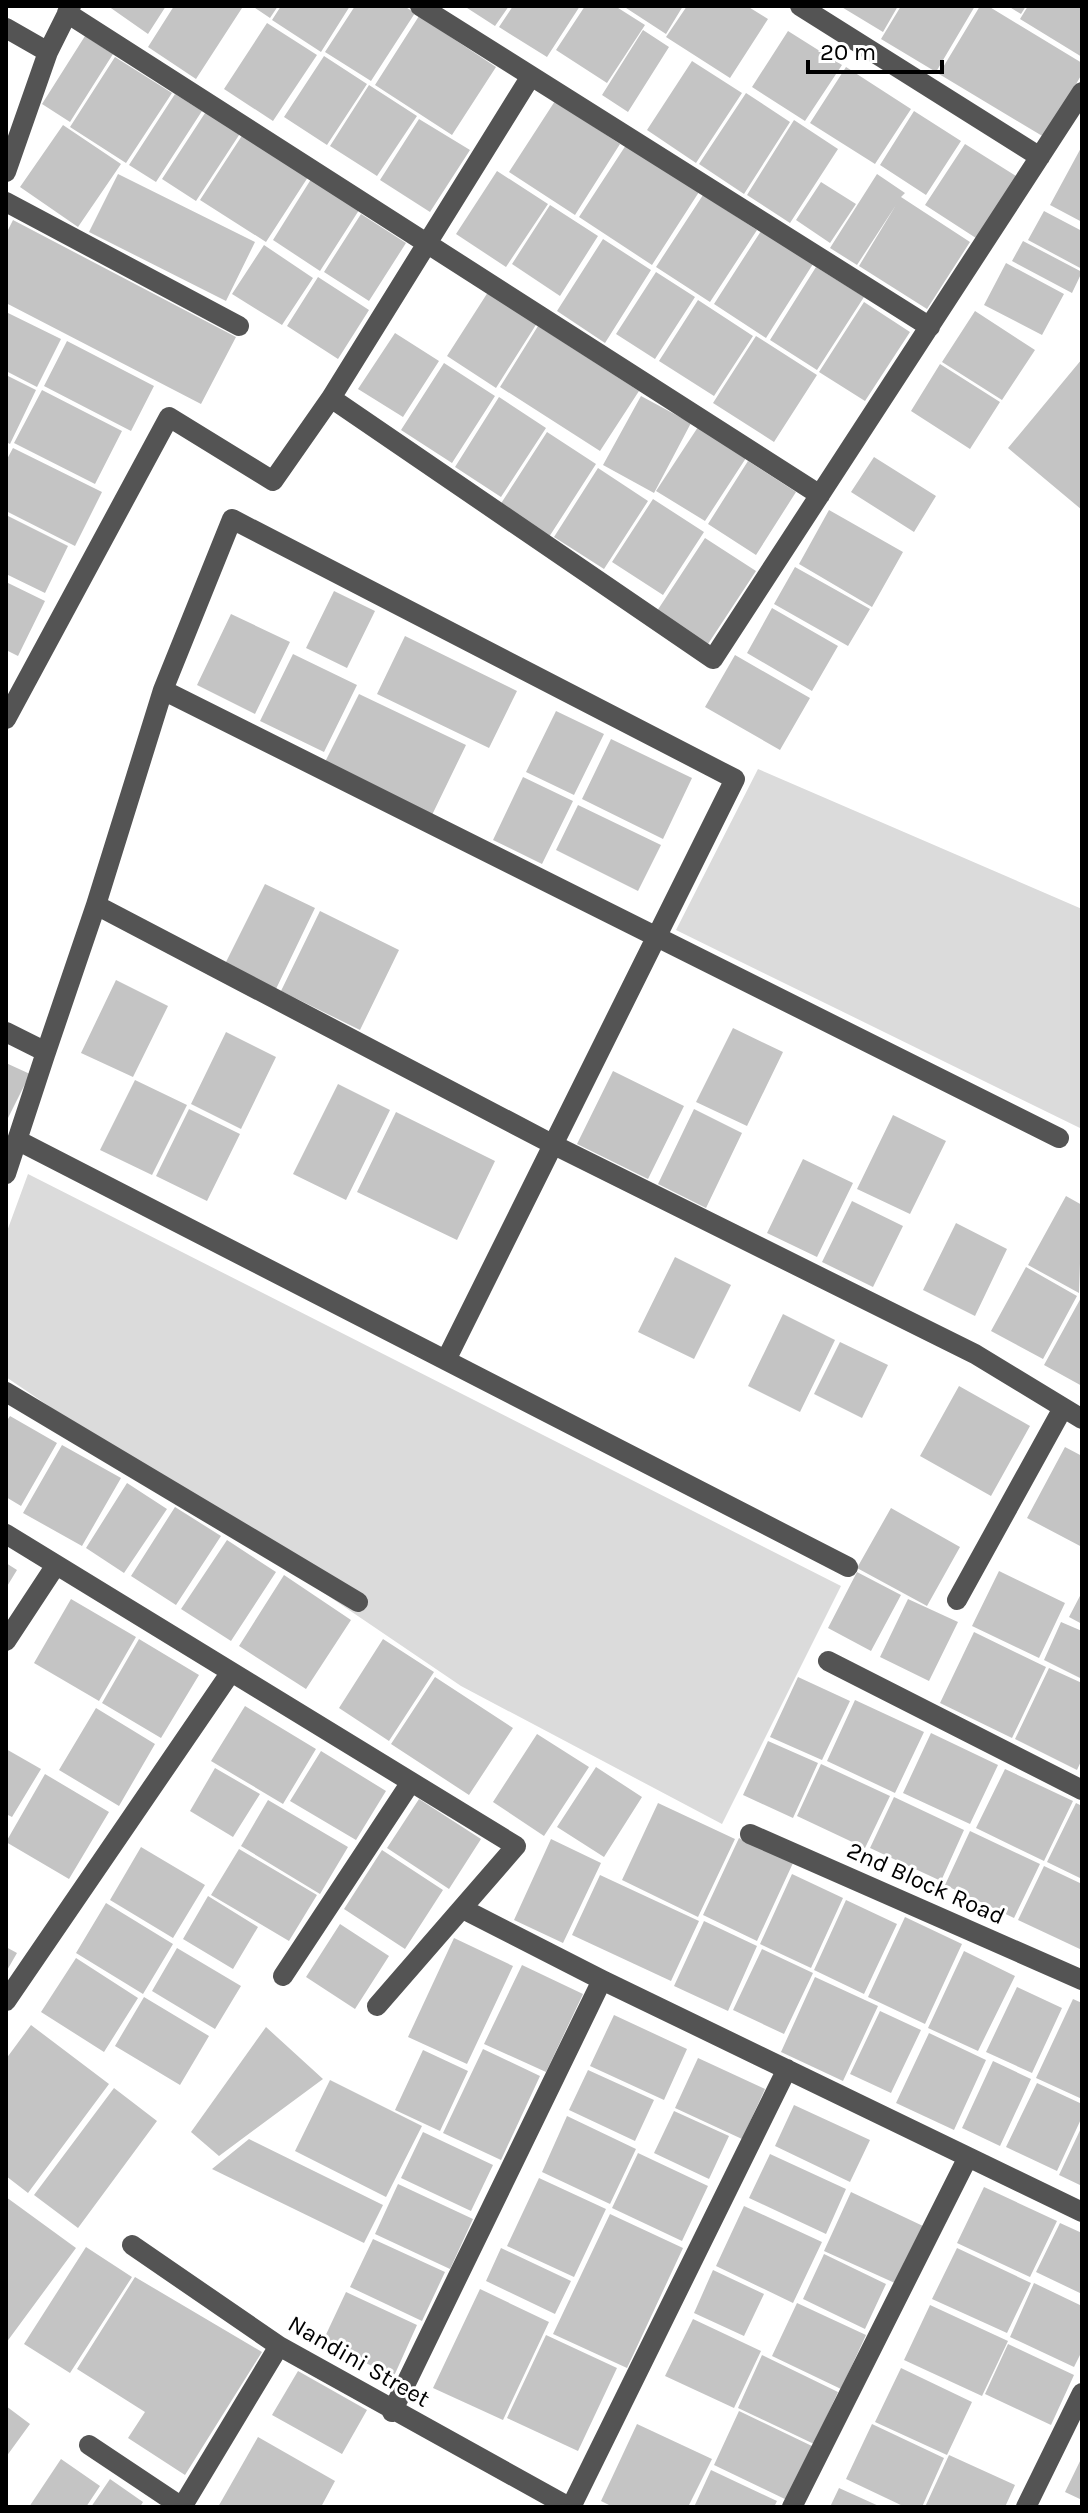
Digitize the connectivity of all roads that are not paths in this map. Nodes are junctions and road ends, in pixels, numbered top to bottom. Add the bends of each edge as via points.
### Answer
1 (420, 6) edge
2 (800, 6) edge
3 (69, 9) edge
4 (6, 28) edge
5 (48, 52) junction
6 (531, 76) junction
7 (1082, 92) edge
8 (1040, 157) junction
9 (6, 172) edge
10 (6, 202) edge
11 (427, 243) junction
12 (239, 326) dead end
13 (930, 327) junction
14 (331, 398) junction
15 (820, 495) junction
16 (163, 690) junction
17 (6, 719) edge
18 (96, 905) junction
19 (655, 937) junction
20 (6, 1032) edge
21 (46, 1052) junction
22 (1059, 1138) dead end
23 (19, 1141) junction
24 (554, 1145) junction
25 (6, 1174) edge
26 (446, 1360) junction
27 (6, 1392) edge
28 (1063, 1408) junction
29 (1082, 1419) edge
30 (6, 1534) edge
31 (56, 1565) junction
32 (848, 1567) dead end
33 (957, 1600) dead end
34 (358, 1602) dead end
35 (6, 1641) edge
36 (828, 1661) dead end
37 (231, 1672) junction
38 (411, 1782) junction
39 (1082, 1790) edge
40 (750, 1834) dead end
41 (463, 1909) junction
42 (283, 1976) dead end
43 (602, 1980) junction
44 (1082, 1980) edge
45 (6, 2001) edge
46 (377, 2006) dead end
47 (787, 2069) junction
48 (968, 2157) junction
49 (1082, 2212) edge
50 (132, 2245) dead end
51 (279, 2346) junction
52 (1082, 2393) edge
53 (392, 2412) junction
54 (89, 2445) dead end
55 (570, 2507) edge
56 (792, 2507) edge
57 (1026, 2507) edge

1 - 6 street
2 - 8 street
3 - 5 street
3 - 11 street
4 - 5 street
5 - 9 street
6 - 11 street
6 - 13 street
7 - 8 street
8 - 13 street
10 - 12 street
11 - 14 street
11 - 15 street
13 - 15 street
14 - 15 street via 713,659
14 - 17 street via 273,481 169,417
16 - 18 street
16 - 19 street
16 - 19 street via 232,519 735,779
18 - 21 street
18 - 24 street
19 - 22 street
19 - 24 street
20 - 21 street
21 - 23 street
23 - 25 street
23 - 26 street
24 - 26 street
24 - 28 street via 975,1354
26 - 32 street
27 - 34 street
28 - 29 street
28 - 33 street
30 - 31 street
31 - 35 street
31 - 37 street
36 - 39 street
37 - 38 street
37 - 45 street
38 - 41 street via 516,1846
38 - 42 street
40 - 44 street, 2nd Block Road
41 - 43 street
41 - 46 street
43 - 47 street
43 - 53 street
47 - 48 street
47 - 55 street
48 - 49 street
48 - 56 street
50 - 51 street, Nandini Street
51 - 53 street, Nandini Street
51 - 54 street via 182,2507
52 - 57 street
53 - 55 street, Nandini Street

